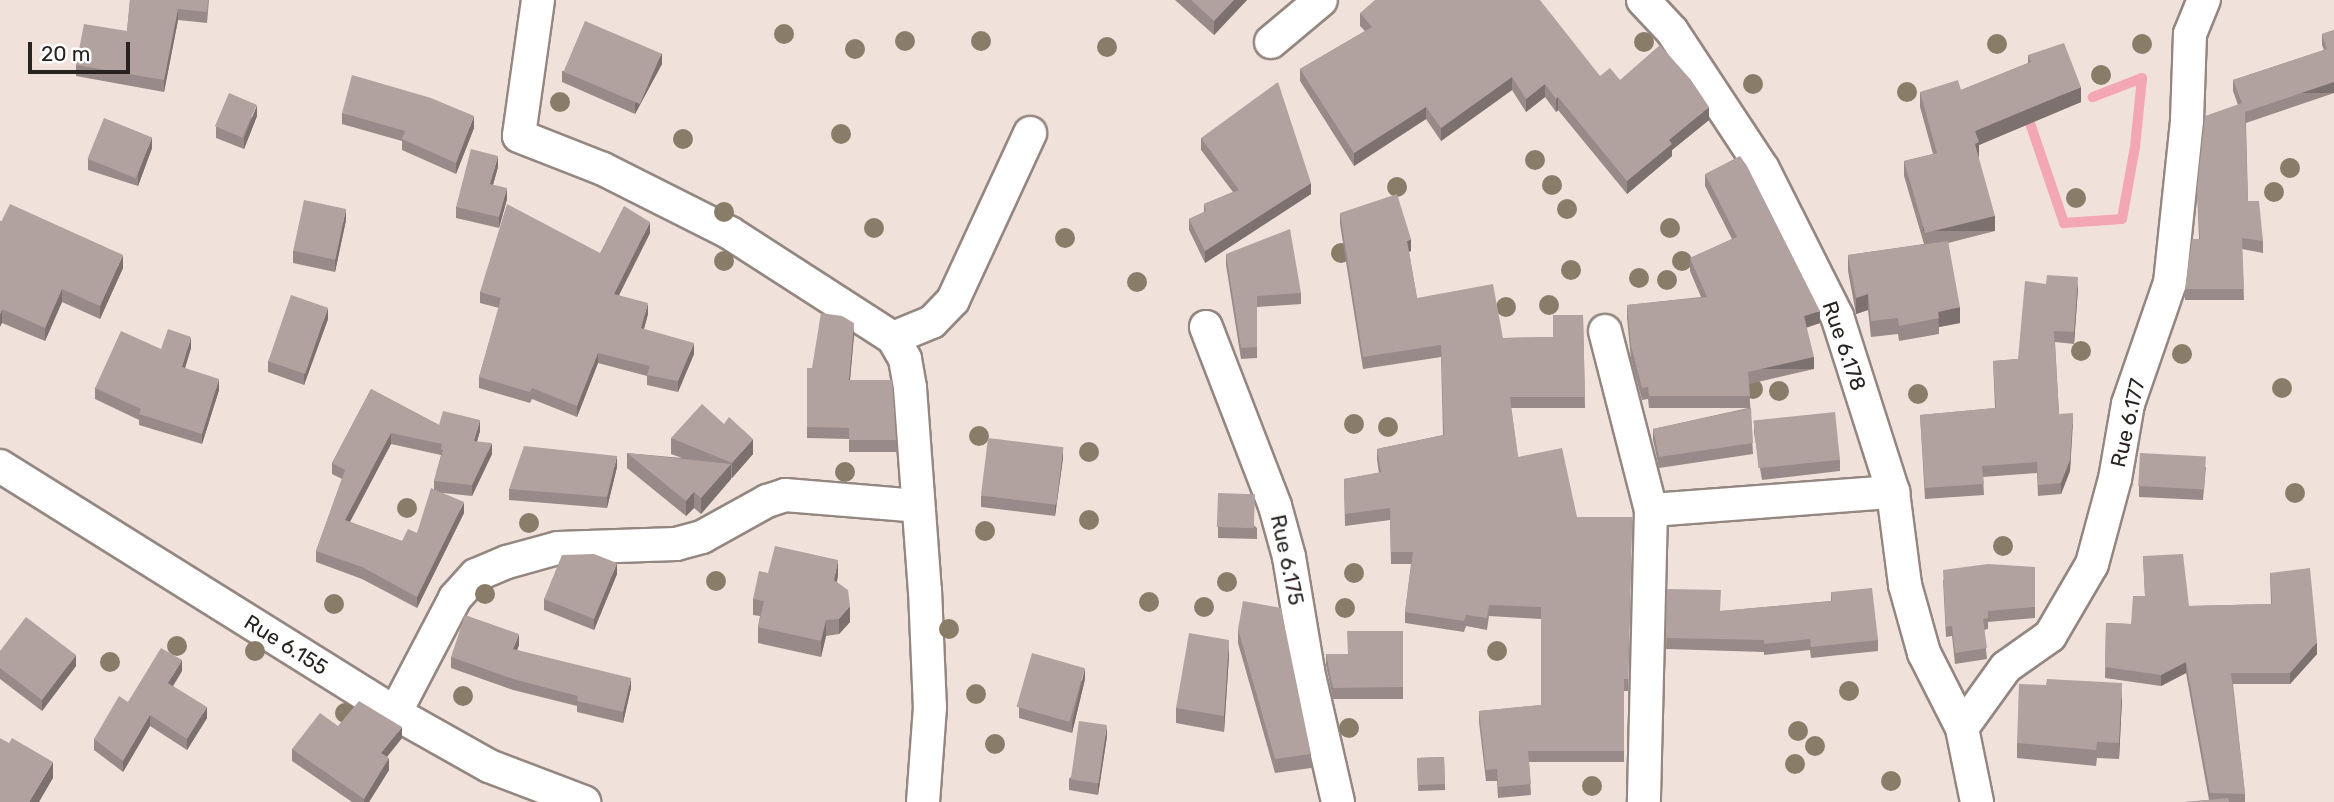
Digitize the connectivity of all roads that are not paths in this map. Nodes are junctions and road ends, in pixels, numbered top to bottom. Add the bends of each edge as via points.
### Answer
1 (538, 0) edge
2 (1321, 0) edge
3 (1643, 0) edge
4 (2204, 0) edge
5 (1271, 41) dead end
6 (1030, 133) dead end
7 (1206, 327) dead end
8 (1605, 331) dead end
9 (893, 338) junction
10 (0, 466) edge
11 (1893, 492) junction
12 (918, 506) junction
13 (1651, 510) junction
14 (396, 713) junction
15 (1962, 728) junction
16 (584, 802) edge
17 (923, 802) edge
18 (1338, 802) edge
19 (1644, 802) edge
20 (1977, 802) edge

1 - 9 street via 519,136 603,169 730,233
2 - 5 street
3 - 11 street, Rue 6.178 via 1672,31 1782,205 1837,316
4 - 15 street, Rue 6.177 via 2190,34 2170,284 2128,404 2115,479 2092,564 2050,636 2006,667
6 - 9 street via 953,300 932,322
7 - 18 street, Rue 6.175 via 1275,506
8 - 13 street
9 - 12 street via 905,359 910,388
10 - 14 street, Rue 6.155
11 - 13 street
11 - 15 street, Rue 6.178 via 1905,585 1924,653
12 - 14 street via 785,495 702,537 676,544 558,548 507,562 476,575 455,598
12 - 17 street via 930,706
13 - 19 street
14 - 16 street, Rue 6.155 via 489,766
15 - 20 street

